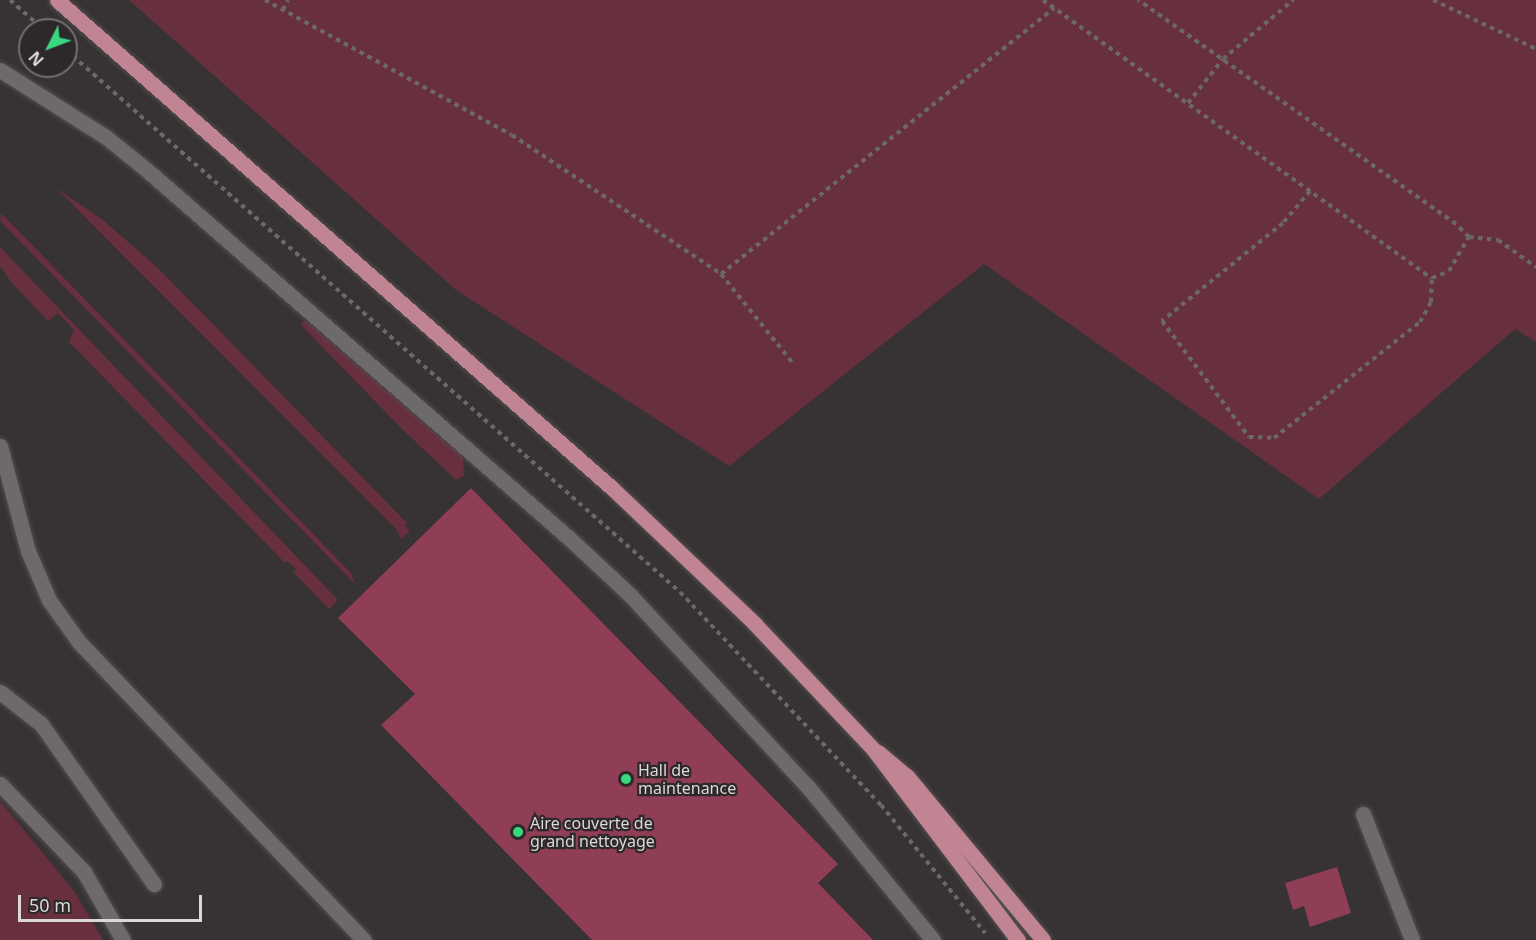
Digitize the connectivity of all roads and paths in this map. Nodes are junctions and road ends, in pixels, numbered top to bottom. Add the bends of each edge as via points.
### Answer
1 (10, 0) edge
2 (57, 0) edge
3 (265, 0) edge
4 (288, 0) edge
5 (1043, 0) edge
6 (1138, 0) edge
7 (1293, 0) edge
8 (1433, 0) edge
9 (1054, 8) junction
10 (283, 10) junction
11 (30, 18) edge
12 (1536, 49) edge
13 (1223, 59) junction
14 (78, 61) edge
15 (0, 70) edge
16 (1188, 103) junction
17 (1310, 191) junction
18 (1469, 237) junction
19 (1536, 267) edge
20 (721, 274) junction
21 (1432, 278) junction
22 (792, 362) dead end
23 (0, 447) edge
24 (0, 692) edge
25 (873, 749) junction
26 (0, 784) edge
27 (1362, 814) dead end
28 (154, 884) dead end
29 (123, 940) edge
30 (364, 940) edge
31 (933, 940) edge
32 (991, 940) edge
33 (1018, 940) edge
34 (1043, 940) edge
35 (1412, 940) edge

1 - 11 path
2 - 25 main road via 613,489 754,623
3 - 10 path
4 - 10 path
5 - 9 path
6 - 13 path
7 - 13 path
8 - 12 path
9 - 16 path
9 - 20 path
10 - 20 path via 512,135
13 - 16 path
13 - 18 path
14 - 32 path via 680,591 881,805
15 - 31 lane via 106,137 148,171 630,595 809,788
16 - 17 path
17 - 21 path
17 - 21 path via 1283,223 1162,321 1249,437 1274,438 1420,322 1431,302
18 - 19 path via 1498,240
18 - 21 path via 1449,271
20 - 22 path
23 - 30 lane via 28,551 49,600 79,642
24 - 28 lane via 41,724
25 - 33 main road
25 - 34 main road via 894,761
26 - 29 lane via 84,872
27 - 35 lane

